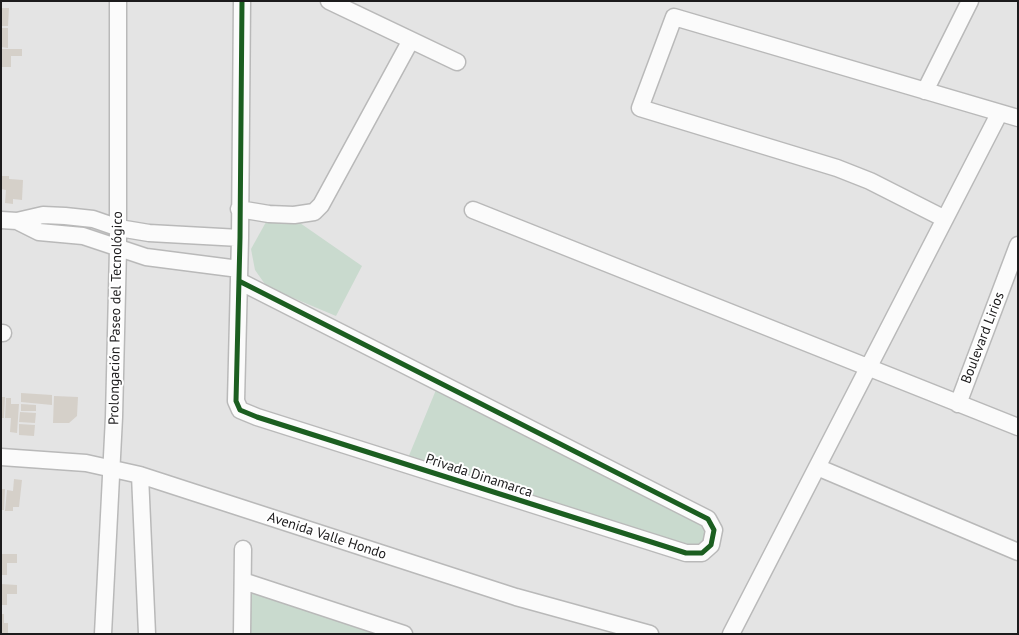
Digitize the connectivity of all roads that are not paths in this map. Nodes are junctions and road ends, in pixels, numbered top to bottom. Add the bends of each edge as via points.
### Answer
1 (118, 1) edge
2 (242, 1) edge
3 (329, 1) edge
4 (970, 1) edge
5 (411, 40) junction
6 (457, 62) dead end
7 (925, 91) junction
8 (1000, 114) junction
9 (1018, 118) edge
10 (239, 209) junction
11 (473, 210) dead end
12 (945, 219) junction
13 (9, 220) edge
14 (119, 228) junction
15 (240, 238) junction
16 (1018, 245) edge
17 (118, 249) junction
18 (239, 275) junction
19 (868, 368) junction
20 (958, 404) junction
21 (1018, 427) edge
22 (1, 457) edge
23 (110, 467) junction
24 (817, 467) junction
25 (140, 475) junction
26 (243, 549) dead end
27 (1018, 552) edge
28 (243, 581) junction
29 (103, 634) edge
30 (147, 634) edge
31 (242, 634) edge
32 (404, 634) edge
33 (650, 634) edge
34 (731, 634) edge

1 - 14 street, Prolongación Paseo del Tecnológico
2 - 10 street
3 - 5 street
4 - 7 street
5 - 6 street
5 - 10 street via 321,205 314,212 269,214
7 - 8 street
7 - 12 street via 674,17 640,108 837,168
8 - 9 street
8 - 12 street
10 - 15 street
11 - 19 street
12 - 19 street
13 - 14 street via 43,215 65,216 93,219
13 - 17 street via 39,232 83,236
14 - 15 street
14 - 17 street, Prolongación Paseo del Tecnológico
15 - 18 street
16 - 20 street, Boulevard Lirios
17 - 18 street
17 - 23 street, Prolongación Paseo del Tecnológico
18 - 18 street, Privada Dinamarca via 708,519 714,530 711,545 702,552 686,553 240,410 236,401
19 - 20 street
19 - 24 street
20 - 21 street
22 - 23 street, Avenida Valle Hondo
23 - 25 street, Avenida Valle Hondo
23 - 29 street, Prolongación Paseo del Tecnológico
24 - 27 street
24 - 34 street
25 - 30 street
25 - 33 street, Avenida Valle Hondo via 516,597
26 - 28 street
28 - 31 street
28 - 32 street

